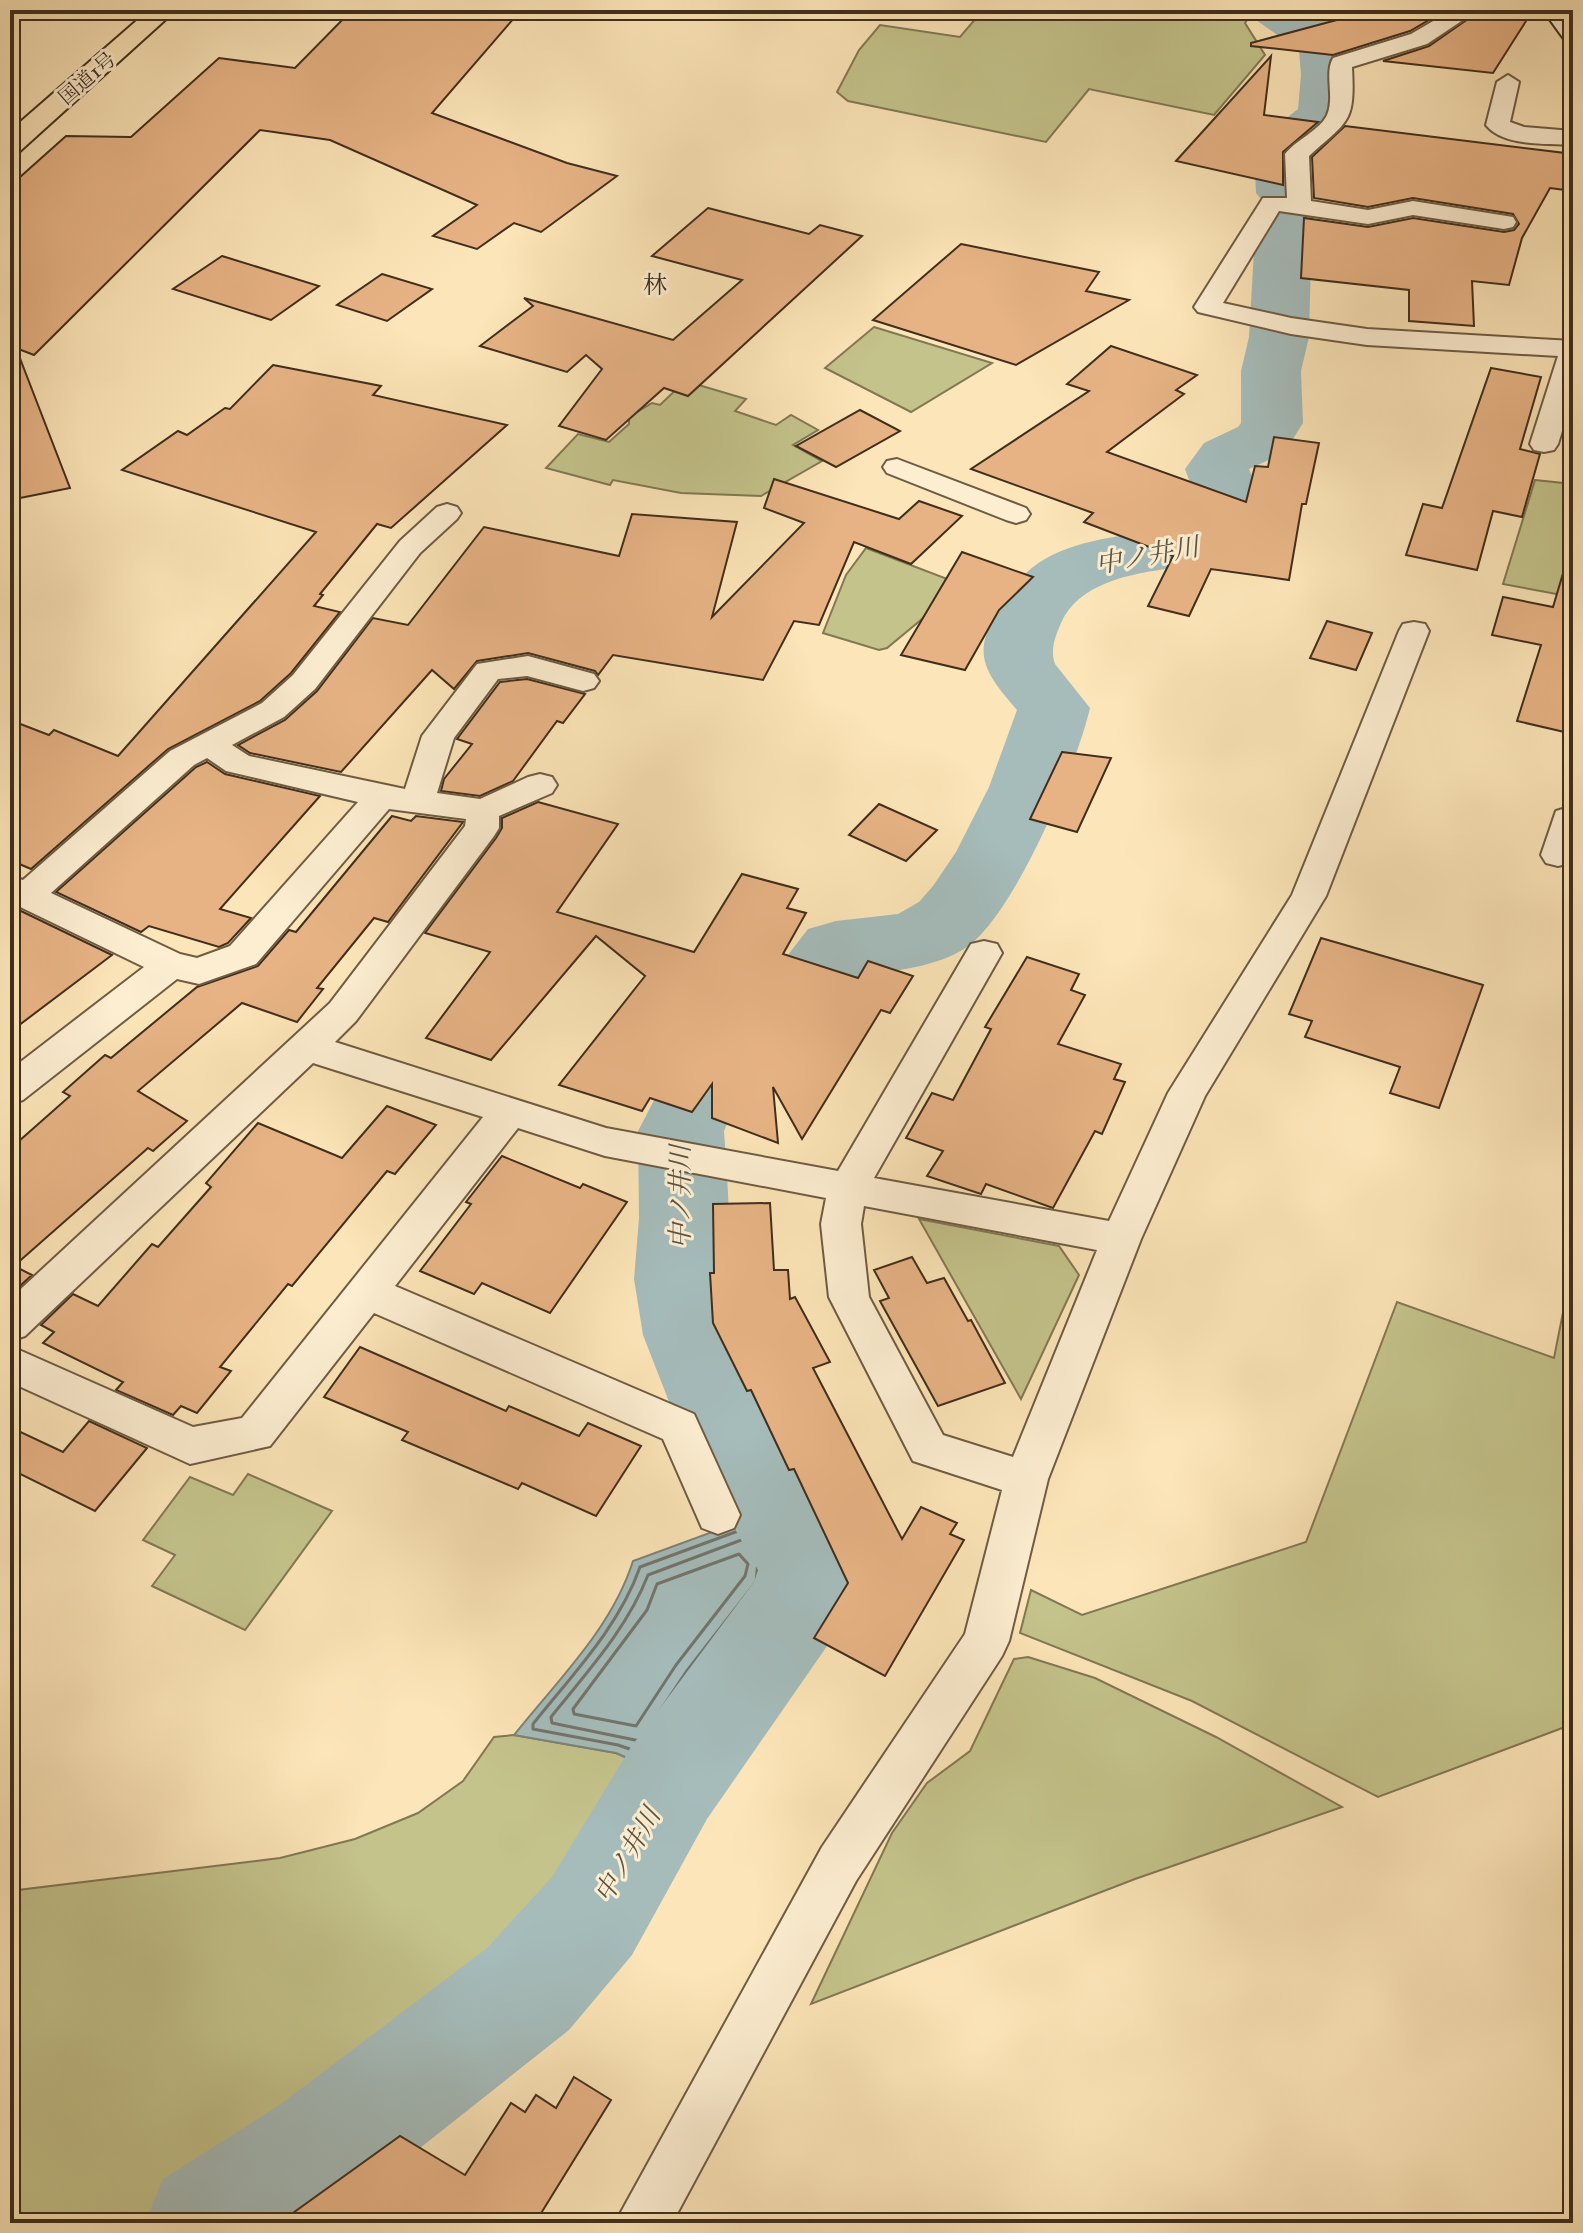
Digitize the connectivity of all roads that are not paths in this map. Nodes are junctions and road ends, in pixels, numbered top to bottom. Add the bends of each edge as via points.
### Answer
1 (164, 10) edge
2 (1467, 10) edge
3 (1555, 10) edge
4 (1573, 34) edge
5 (1508, 82) dead end
6 (1573, 138) edge
7 (10, 145) edge
8 (1299, 208) junction
9 (1504, 222) dead end
10 (1573, 350) edge
11 (1544, 444) dead end
12 (897, 467) dead end
13 (447, 513) dead end
14 (1016, 514) dead end
15 (1414, 631) dead end
16 (583, 681) dead end
17 (208, 743) junction
18 (540, 785) dead end
19 (381, 797) junction
20 (418, 802) junction
21 (483, 810) junction
22 (1573, 817) edge
23 (1558, 855) dead end
24 (18, 892) edge
25 (984, 953) dead end
26 (171, 965) junction
27 (307, 1047) junction
28 (10, 1090) edge
29 (510, 1111) junction
30 (848, 1188) junction
31 (1121, 1239) junction
32 (365, 1291) junction
33 (10, 1324) edge
34 (10, 1363) edge
35 (1026, 1479) junction
36 (718, 1515) dead end
37 (642, 2223) edge

1 - 7 highway, 国道1号
2 - 8 street via 1419,39 1341,63 1338,118 1297,154
3 - 4 street
5 - 6 street via 1498,125 1520,134
8 - 9 street via 1368,217 1413,208
8 - 10 street via 1272,203 1207,307 1367,337
10 - 11 street
12 - 14 street
13 - 17 street via 410,547 304,682 273,710
15 - 31 street via 1309,896 1187,1093
16 - 20 street via 528,666 488,671 438,736
17 - 19 street via 238,764
17 - 24 street via 182,758
18 - 21 street
19 - 20 street
19 - 26 street via 243,955 199,971
20 - 21 street
21 - 27 street via 482,828 343,1012
22 - 23 street
24 - 26 street
25 - 30 street
26 - 28 street
27 - 29 street
27 - 33 street
29 - 30 street via 605,1142
29 - 32 street
30 - 31 street
30 - 35 street via 841,1224 849,1297 928,1448
31 - 35 street
32 - 34 street via 255,1433 190,1446
32 - 36 street via 679,1427
35 - 37 street via 986,1641 839,1864

